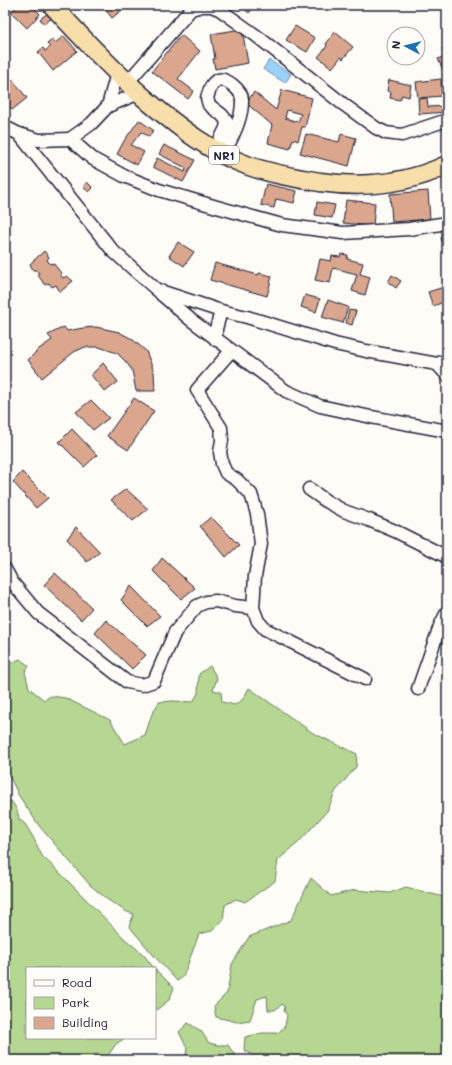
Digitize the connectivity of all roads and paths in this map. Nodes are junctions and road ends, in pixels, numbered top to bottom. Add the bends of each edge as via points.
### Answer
1 (52, 5) edge
2 (128, 83) junction
3 (108, 106) junction
4 (447, 120) edge
5 (5, 127) edge
6 (19, 134) junction
7 (70, 139) junction
8 (219, 152) junction
9 (447, 165) edge
10 (447, 222) edge
11 (157, 290) junction
12 (221, 311) junction
13 (216, 340) junction
14 (232, 351) junction
15 (442, 362) edge
16 (447, 375) edge
17 (447, 431) edge
18 (309, 489) dead end
19 (447, 557) edge
20 (5, 568) edge
21 (253, 608) junction
22 (447, 612) edge
23 (365, 679) dead end
24 (418, 689) dead end

1 - 2 highway, NR1
2 - 3 street
2 - 3 street
2 - 4 street via 191,9 212,6 258,36 343,104 386,133 402,135
2 - 8 highway, NR1 via 187,133
3 - 7 street via 91,124
5 - 6 street
6 - 7 street via 39,140
6 - 11 street via 113,251
7 - 10 street via 93,159 124,176 217,208 282,225 343,233 409,229
8 - 8 street via 237,126 242,97 233,85 222,80 214,83 207,98 209,105 227,121
8 - 9 highway, NR1 via 273,174 352,185 396,182
11 - 12 street
11 - 13 street
12 - 13 street via 216,328
12 - 15 street via 366,351
13 - 14 street
14 - 17 street via 286,391 320,406
14 - 21 street via 197,390 221,428 220,452 226,473 238,480 251,494 258,514 261,544
15 - 16 street
18 - 19 street via 344,511 395,531
20 - 21 street via 12,582 38,613 127,682 142,685 154,681 175,632 198,606 216,601
21 - 23 street via 258,621 265,629
22 - 24 street

